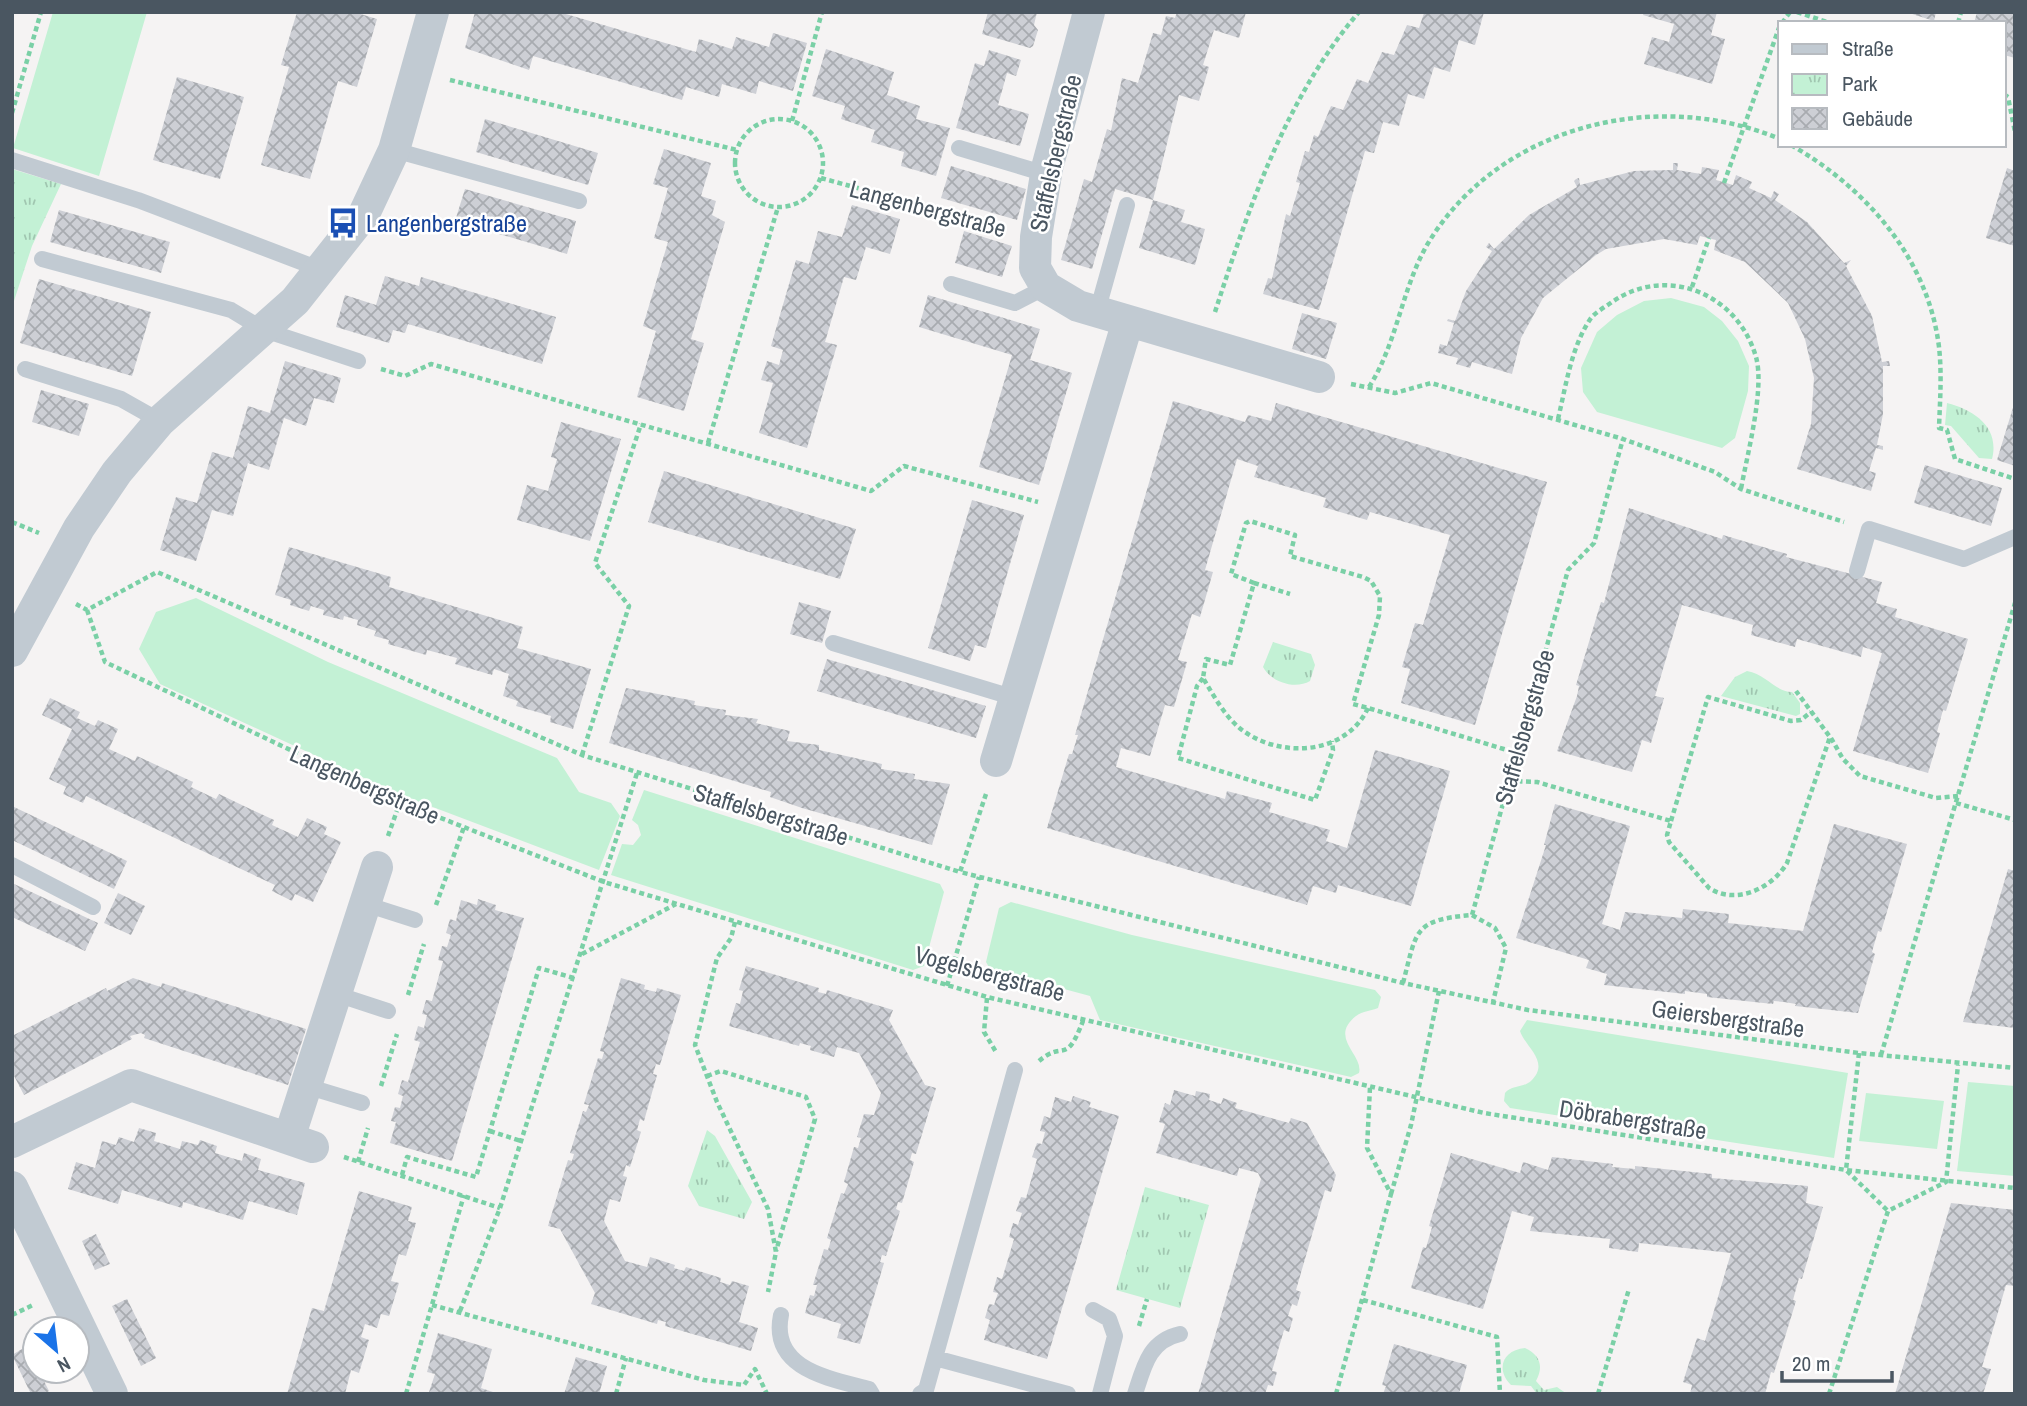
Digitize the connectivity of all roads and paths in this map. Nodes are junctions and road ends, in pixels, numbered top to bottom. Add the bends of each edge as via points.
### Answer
1 (41, 12) edge
2 (433, 12) edge
3 (822, 12) edge
4 (1089, 12) edge
5 (1359, 12) edge
6 (1797, 12) edge
7 (1824, 21) edge
8 (1778, 32) edge
9 (415, 71) junction
10 (2006, 96) edge
11 (12, 113) edge
12 (792, 121) junction
13 (1744, 127) junction
14 (2015, 132) edge
15 (1778, 138) edge
16 (1794, 147) edge
17 (959, 148) dead end
18 (394, 150) junction
19 (737, 150) junction
20 (12, 160) edge
21 (1046, 174) junction
22 (821, 178) junction
23 (1724, 183) dead end
24 (579, 201) dead end
25 (1127, 205) dead end
26 (778, 207) junction
27 (1035, 237) junction
28 (1709, 238) dead end
29 (42, 259) dead end
30 (322, 270) junction
31 (951, 284) dead end
32 (1692, 287) junction
33 (1046, 288) junction
34 (1097, 312) junction
35 (1128, 321) junction
36 (264, 330) junction
37 (1204, 343) junction
38 (358, 361) joint
39 (25, 369) dead end
40 (1319, 377) joint
41 (1369, 387) junction
42 (1558, 419) junction
43 (160, 421) junction
44 (641, 424) junction
45 (1623, 439) junction
46 (708, 443) junction
47 (2015, 479) edge
48 (1741, 489) junction
49 (1069, 510) junction
50 (1869, 529) junction
51 (2015, 537) edge
52 (1857, 571) dead end
53 (1254, 583) junction
54 (46, 588) junction
55 (1290, 594) dead end
56 (2015, 604) edge
57 (87, 610) junction
58 (833, 643) dead end
59 (12, 651) edge
60 (1203, 678) junction
61 (1796, 691) dead end
62 (1015, 698) junction
63 (1368, 708) junction
64 (1811, 712) junction
65 (1830, 737) junction
66 (1332, 741) junction
67 (1517, 753) junction
68 (582, 755) junction
69 (996, 761) joint
70 (637, 774) junction
71 (1509, 781) junction
72 (1958, 796) junction
73 (1956, 803) junction
74 (2015, 820) edge
75 (1671, 821) junction
76 (12, 865) edge
77 (377, 867) dead end
78 (960, 872) junction
79 (979, 877) junction
80 (604, 882) junction
81 (365, 904) junction
82 (676, 904) junction
83 (93, 907) dead end
84 (1472, 915) junction
85 (415, 920) dead end
86 (735, 922) junction
87 (582, 954) junction
88 (574, 978) junction
89 (1403, 983) junction
90 (947, 986) junction
91 (1439, 991) junction
92 (336, 994) junction
93 (987, 997) junction
94 (1493, 1002) junction
95 (388, 1011) dead end
96 (1083, 1021) junction
97 (1859, 1053) junction
98 (1881, 1055) junction
99 (1958, 1065) junction
100 (2015, 1068) edge
101 (1015, 1070) junction
102 (707, 1076) junction
103 (306, 1086) junction
104 (1370, 1087) junction
105 (1416, 1098) junction
106 (362, 1103) dead end
107 (490, 1131) junction
108 (521, 1141) junction
109 (12, 1142) edge
110 (301, 1142) junction
111 (1846, 1170) junction
112 (402, 1175) junction
113 (1946, 1182) junction
114 (12, 1187) edge
115 (2015, 1188) edge
116 (1391, 1194) junction
117 (464, 1195) junction
118 (500, 1208) junction
119 (1888, 1211) junction
120 (776, 1252) junction
121 (1629, 1289) dead end
122 (772, 1299) dead end
123 (1363, 1300) junction
124 (432, 1305) junction
125 (460, 1311) junction
126 (1093, 1311) dead end
127 (781, 1315) dead end
128 (1180, 1334) dead end
129 (626, 1358) junction
130 (935, 1358) junction
131 (112, 1394) edge
132 (405, 1394) edge
133 (615, 1394) edge
134 (767, 1394) edge
135 (872, 1394) edge
136 (920, 1394) edge
137 (1068, 1394) edge
138 (1100, 1394) edge
139 (1135, 1394) edge
140 (1336, 1394) edge
141 (1500, 1394) edge
142 (1598, 1394) edge
143 (1829, 1394) edge

1 - 11 path
2 - 9 street
3 - 12 path
4 - 21 street, Staffelsbergstraße
5 - 37 path via 1298,101 1250,206
6 - 7 path
8 - 13 path
9 - 18 street
9 - 19 path
10 - 14 path
12 - 19 path via 771,120 756,126
12 - 22 path, Langenbergstraße via 806,127 821,148
13 - 15 path
13 - 23 path
13 - 41 path via 1664,114 1636,116 1564,133 1500,167 1454,207 1429,242 1384,363
16 - 47 path via 1855,190 1895,234 1917,276 1939,344 1939,428 1947,430 1955,459
17 - 21 lane
18 - 24 lane
18 - 30 street via 364,215
19 - 26 path via 741,186 763,204
20 - 30 lane via 138,200
21 - 27 street, Staffelsbergstraße
22 - 26 path, Langenbergstraße via 811,195
22 - 27 path, Langenbergstraße
25 - 34 lane
26 - 46 path
27 - 33 street, Staffelsbergstraße via 1035,268
28 - 32 path
29 - 36 lane via 232,310
30 - 36 street
31 - 33 lane via 1015,303
32 - 42 path via 1659,285 1627,292 1593,316 1580,336
32 - 48 path via 1726,307 1756,356 1760,382
33 - 34 street
34 - 35 street
35 - 37 street
35 - 49 street
36 - 38 lane
36 - 43 street
37 - 40 street
38 - 44 path via 405,376 431,364
39 - 43 lane via 121,399
40 - 41 path
41 - 42 path via 1395,393 1432,383
42 - 45 path
43 - 54 street via 117,472
44 - 46 path
44 - 68 path via 595,563 629,606
45 - 48 path via 1715,472
45 - 67 path, Staffelsbergstraße via 1594,543 1568,570
46 - 49 path via 871,491 904,466
48 - 50 path
49 - 62 street
50 - 51 lane via 1964,559
50 - 52 lane
53 - 55 path
53 - 60 path via 1230,665 1206,659
53 - 63 path via 1231,574 1246,523 1252,520 1295,535 1290,556 1371,581 1380,596 1379,615 1353,704
54 - 57 path
54 - 59 street
56 - 72 path
57 - 68 path via 157,572
57 - 80 path, Langenbergstraße via 105,662 400,802
58 - 62 lane
60 - 66 path via 1232,721 1263,742 1304,749
60 - 66 path via 1178,758 1315,800
61 - 64 path
62 - 69 street
63 - 66 path via 1360,724
63 - 67 path
64 - 65 path
64 - 75 path via 1791,721 1708,697
65 - 72 path via 1860,776 1936,798
65 - 75 path via 1787,863 1770,884 1746,894 1709,888 1669,842
67 - 71 path, Staffelsbergstraße
68 - 70 path, Staffelsbergstraße
69 - 78 path
70 - 78 path, Staffelsbergstraße
70 - 80 path
71 - 75 path via 1537,782
71 - 84 path, Staffelsbergstraße
72 - 73 path
73 - 74 path
73 - 98 path
76 - 83 lane
77 - 81 street
78 - 79 path, Staffelsbergstraße
79 - 89 path, Staffelsbergstraße
79 - 90 path
80 - 82 path, Vogelsbergstraße
80 - 87 path
81 - 85 lane
81 - 92 street
82 - 86 path, Vogelsbergstraße
82 - 87 path
84 - 89 path via 1439,918 1416,934
84 - 94 path via 1495,928 1506,948
86 - 90 path, Vogelsbergstraße
86 - 102 path via 731,938 717,958 695,1045
87 - 88 path
88 - 107 path via 539,968
88 - 108 path
89 - 91 path, Staffelsbergstraße
90 - 93 path, Vogelsbergstraße
91 - 94 path, Geiersbergstraße
91 - 105 path
92 - 95 lane
92 - 103 street
93 - 96 path, Vogelsbergstraße
93 - 101 path via 984,1031
94 - 97 path, Geiersbergstraße
96 - 101 path via 1073,1046 1065,1052 1052,1052 1034,1069
96 - 104 path, Vogelsbergstraße
97 - 98 path, Geiersbergstraße
97 - 111 path
98 - 99 path, Geiersbergstraße
99 - 100 path, Geiersbergstraße
99 - 113 path
101 - 130 lane
102 - 120 path via 768,1209
102 - 120 path via 721,1071 806,1097 815,1119
103 - 106 lane
103 - 110 street
104 - 105 path, Vogelsbergstraße
104 - 116 path via 1367,1148
105 - 111 path, Döbrabergstraße
105 - 116 path
107 - 108 path
107 - 112 path via 476,1177 407,1157
108 - 118 path
109 - 110 street via 131,1085
110 - 112 path
111 - 113 path, Döbrabergstraße
111 - 119 path
112 - 117 path
113 - 115 path, Döbrabergstraße
113 - 119 path
114 - 131 street
116 - 123 path
117 - 118 path
117 - 124 path
118 - 125 path
119 - 143 path
120 - 122 path via 767,1291
121 - 142 path
123 - 140 path
123 - 141 path via 1497,1337
124 - 125 path
124 - 132 path
125 - 129 path
126 - 138 lane via 1109,1319 1115,1336
127 - 135 lane via 778,1333 790,1359 869,1388
128 - 139 lane via 1165,1337 1153,1347
129 - 133 path
129 - 134 path via 704,1380 744,1385 755,1369
130 - 136 lane via 926,1390
130 - 137 lane

